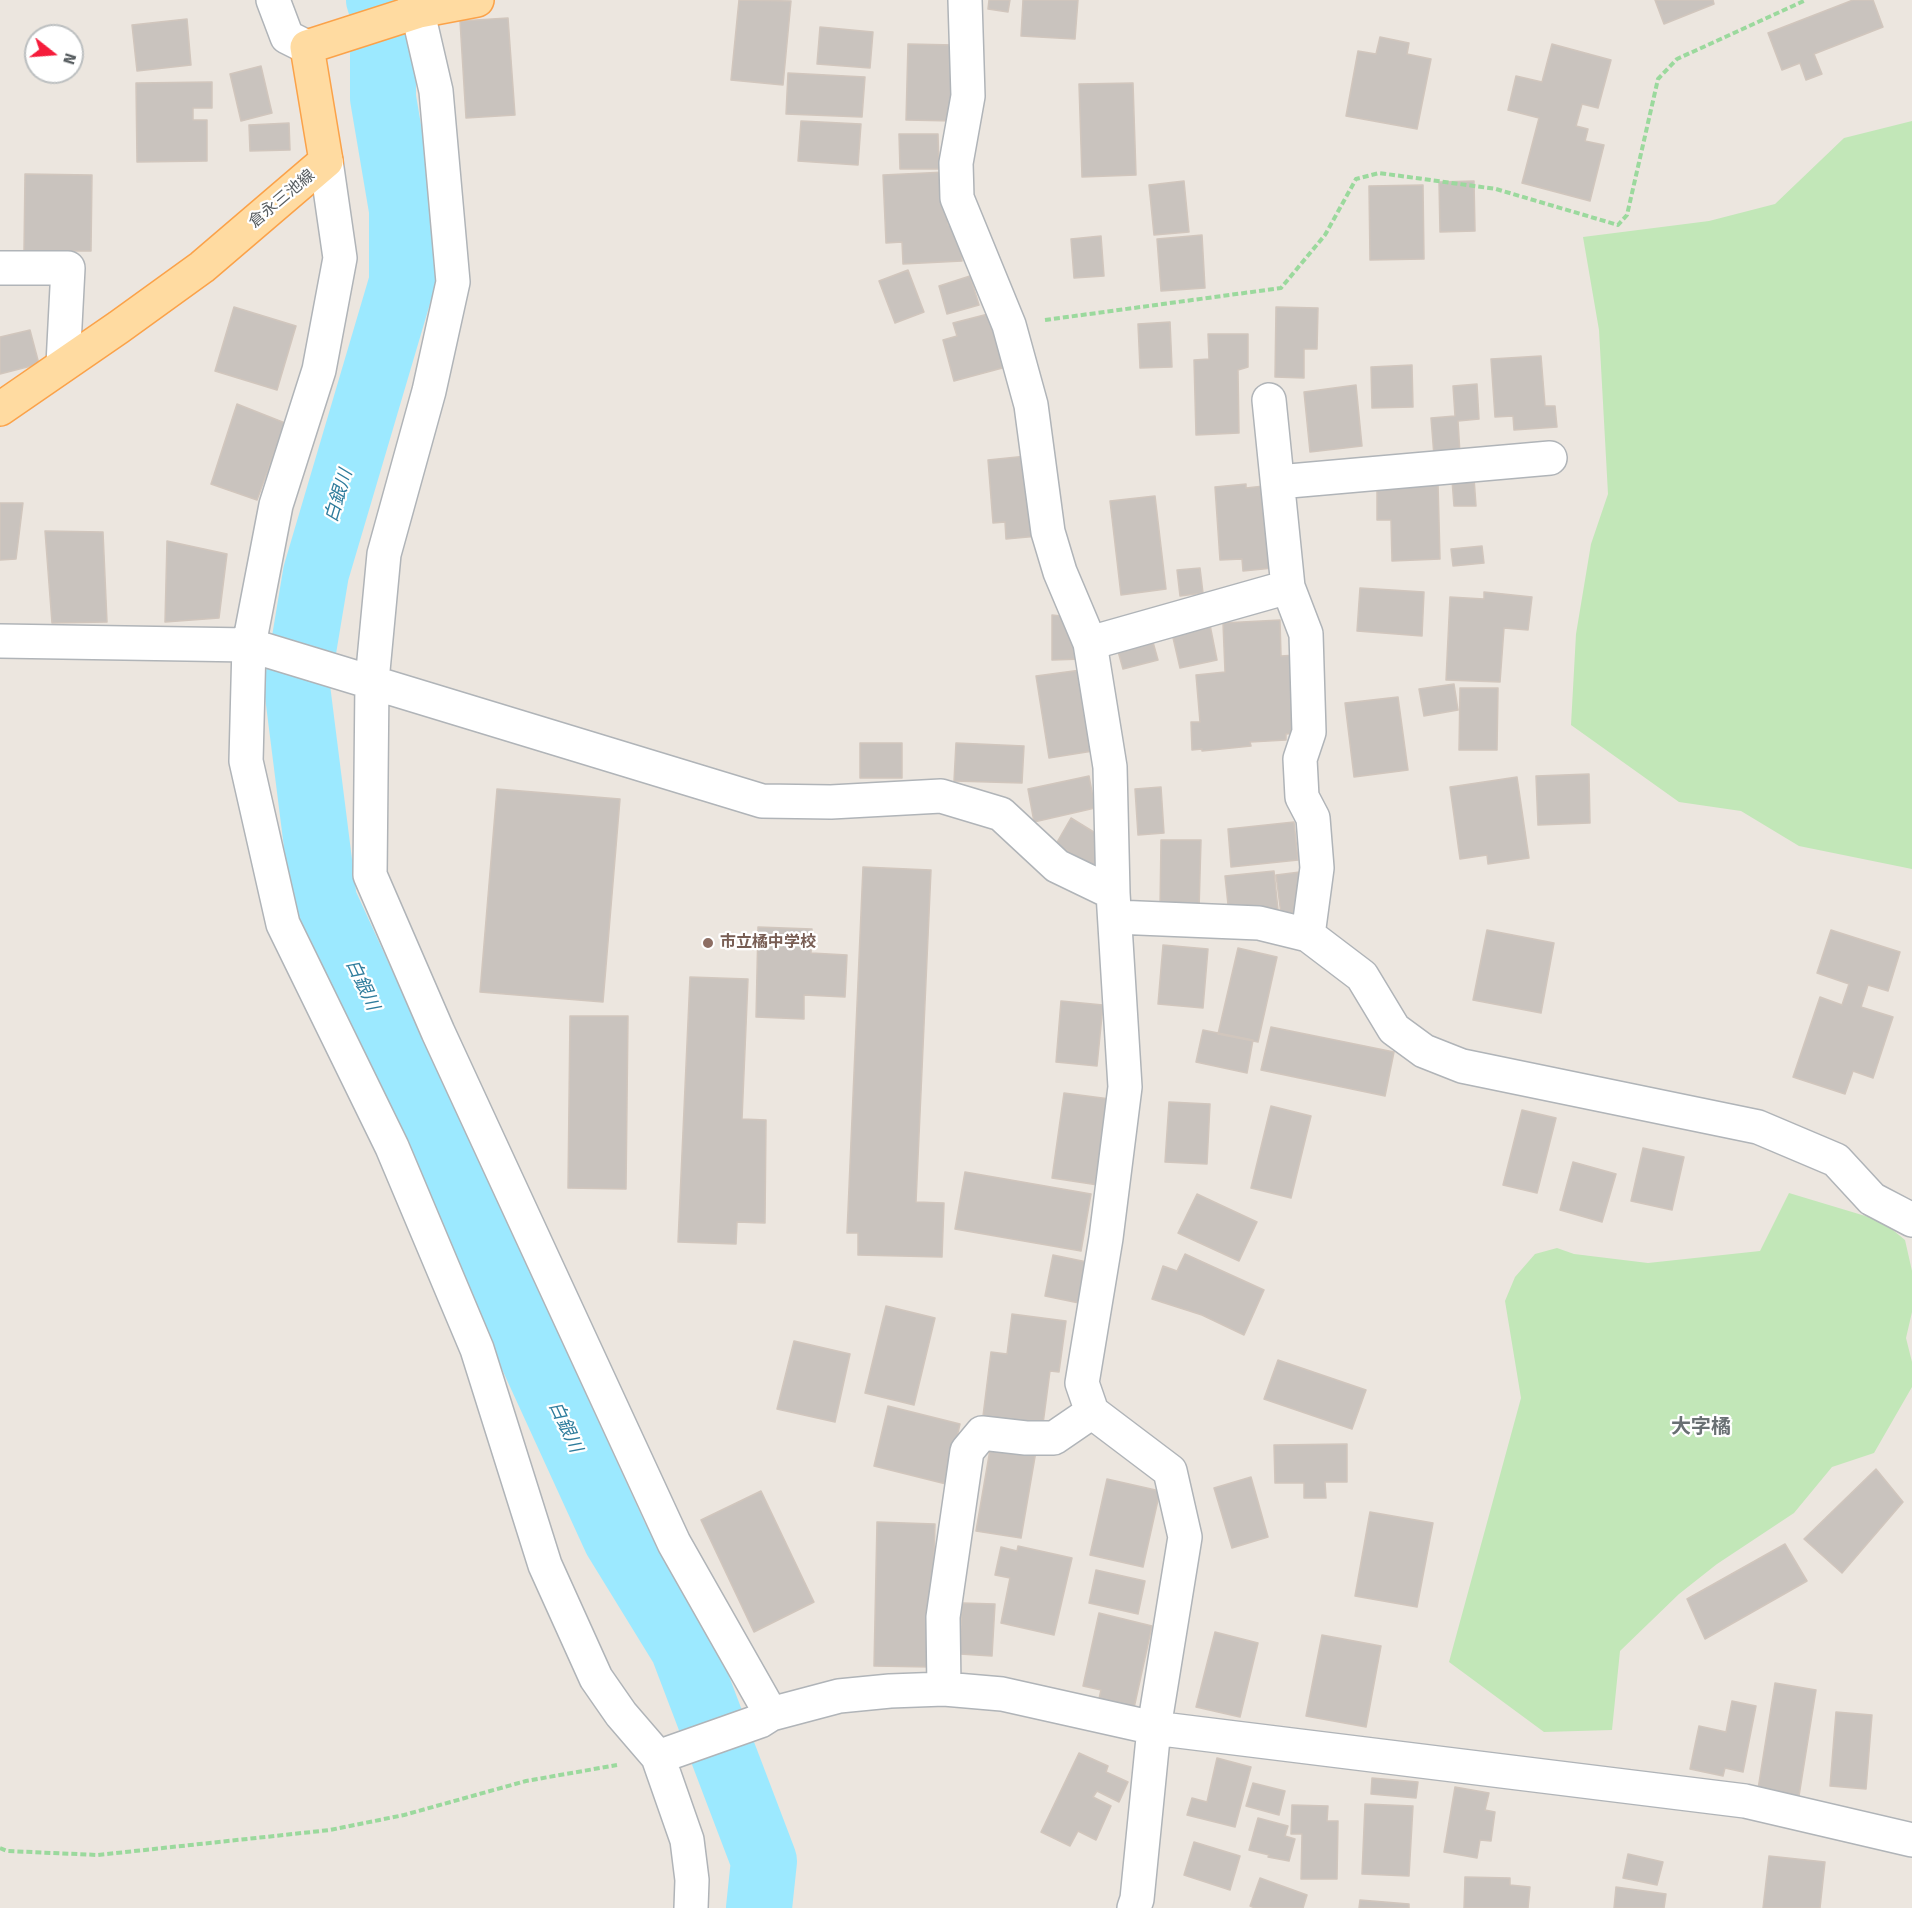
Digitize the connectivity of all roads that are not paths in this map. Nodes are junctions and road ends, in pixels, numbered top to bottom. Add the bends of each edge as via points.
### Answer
1 (273, 0) edge
2 (477, 0) edge
3 (965, 0) edge
4 (417, 5) edge
5 (307, 47) junction
6 (326, 161) junction
7 (0, 268) edge
8 (63, 364) junction
9 (1269, 400) dead end
10 (0, 409) edge
11 (1550, 458) dead end
12 (1278, 482) junction
13 (1288, 587) junction
14 (0, 641) edge
15 (1090, 643) junction
16 (249, 645) junction
17 (372, 681) junction
18 (1114, 905) junction
19 (1308, 935) junction
20 (1912, 1220) edge
21 (1092, 1412) junction
22 (944, 1689) junction
23 (765, 1717) junction
24 (1154, 1728) junction
25 (672, 1752) junction
26 (1912, 1840) edge
27 (691, 1908) edge
28 (1134, 1908) edge

1 - 5 street via 287,37
2 - 4 main road
3 - 15 street via 969,96 956,163 957,198 1009,325 1031,405 1048,532
4 - 5 main road
4 - 17 street via 436,91 453,282 429,391 384,554
5 - 6 main road, 倉永三池線
6 - 8 main road, 倉永三池線 via 201,267
6 - 16 street via 340,258 319,370 276,505
7 - 8 street via 68,267
8 - 10 main road, 倉永三池線
9 - 12 street
11 - 12 street
12 - 13 street
13 - 15 street
13 - 19 street via 1306,634 1309,732 1300,759 1302,796 1313,818 1317,868
14 - 16 street
15 - 18 street via 1110,767
16 - 17 street
16 - 25 street via 246,761 283,924 392,1147 477,1349 549,1575 596,1678 621,1714
17 - 18 street via 762,801 940,796 1001,814 1057,866
17 - 23 street via 370,875 438,1032 674,1543
18 - 19 street via 1259,923
18 - 21 street via 1125,1087 1082,1383
19 - 20 street via 1362,976 1394,1029 1424,1051 1462,1066 1758,1127 1836,1160 1872,1199
21 - 22 street via 1054,1438 982,1434 967,1452 943,1617
21 - 24 street via 1170,1471 1185,1537
22 - 23 street via 839,1696
22 - 24 street via 1002,1694
23 - 25 street
24 - 26 street via 1745,1801
24 - 28 street
25 - 27 street via 692,1880

